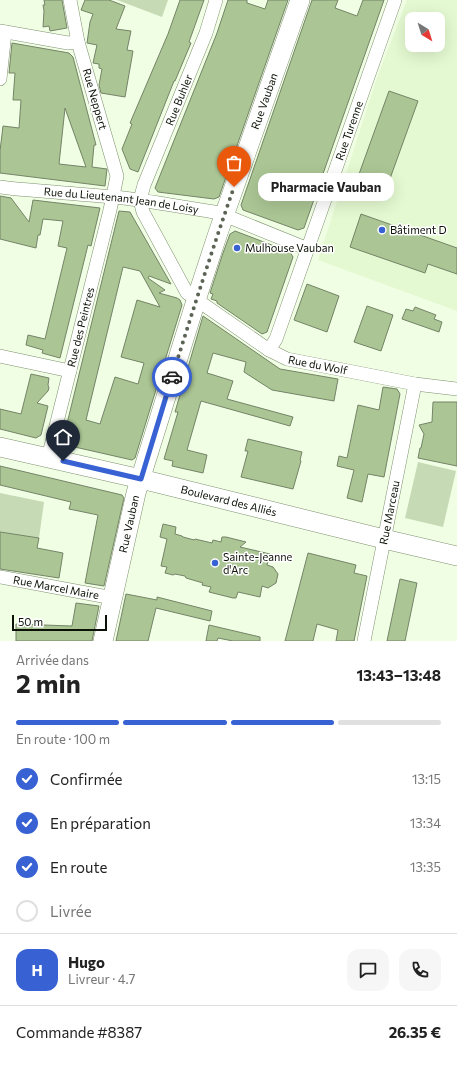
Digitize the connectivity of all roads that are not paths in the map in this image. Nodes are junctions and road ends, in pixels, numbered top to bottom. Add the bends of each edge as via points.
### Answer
1 (70, 0) edge
2 (216, 0) edge
3 (300, 0) edge
4 (395, 0) edge
5 (3, 31) edge
6 (78, 42) junction
7 (0, 79) edge
8 (0, 187) edge
9 (113, 197) junction
10 (140, 200) junction
11 (224, 215) junction
12 (308, 249) junction
13 (196, 299) junction
14 (269, 350) junction
15 (0, 356) edge
16 (70, 371) junction
17 (415, 384) junction
18 (457, 389) edge
19 (0, 447) edge
20 (48, 458) junction
21 (141, 479) junction
22 (384, 539) junction
23 (457, 556) edge
24 (0, 577) edge
25 (113, 598) junction
26 (104, 641) edge
27 (364, 641) edge

1 - 6 street, Rue Neppert
2 - 10 street, Rue Buhler via 206,33
3 - 11 main road, Rue Vauban
4 - 12 street, Rue Turenne
5 - 6 street via 68,43
5 - 7 street
6 - 9 street, Rue Neppert via 117,176
8 - 9 street, Rue du Lieutenant Jean de Loisy
9 - 10 street, Rue du Lieutenant Jean de Loisy
9 - 16 street, Rue des Peintres
10 - 11 street, Rue du Lieutenant Jean de Loisy
10 - 13 street via 143,212 187,293
11 - 12 street, Rue du Lieutenant Jean de Loisy
11 - 13 main road, Rue Vauban
12 - 14 street, Rue Turenne via 276,339
13 - 14 street, Rue du Wolf
13 - 21 main road, Rue Vauban
14 - 17 street, Rue du Wolf via 287,360
15 - 16 street
16 - 20 street, Rue des Peintres
17 - 18 street, Rue du Wolf
17 - 22 street, Rue Marceau
19 - 20 main road, Boulevard des Alliés
20 - 21 main road, Boulevard des Alliés
21 - 22 main road, Boulevard des Alliés
21 - 25 main road, Rue Vauban
22 - 23 main road, Boulevard des Alliés
22 - 27 street, Rue Marceau
24 - 25 street, Rue Marcel Maire
25 - 26 main road, Rue Vauban

